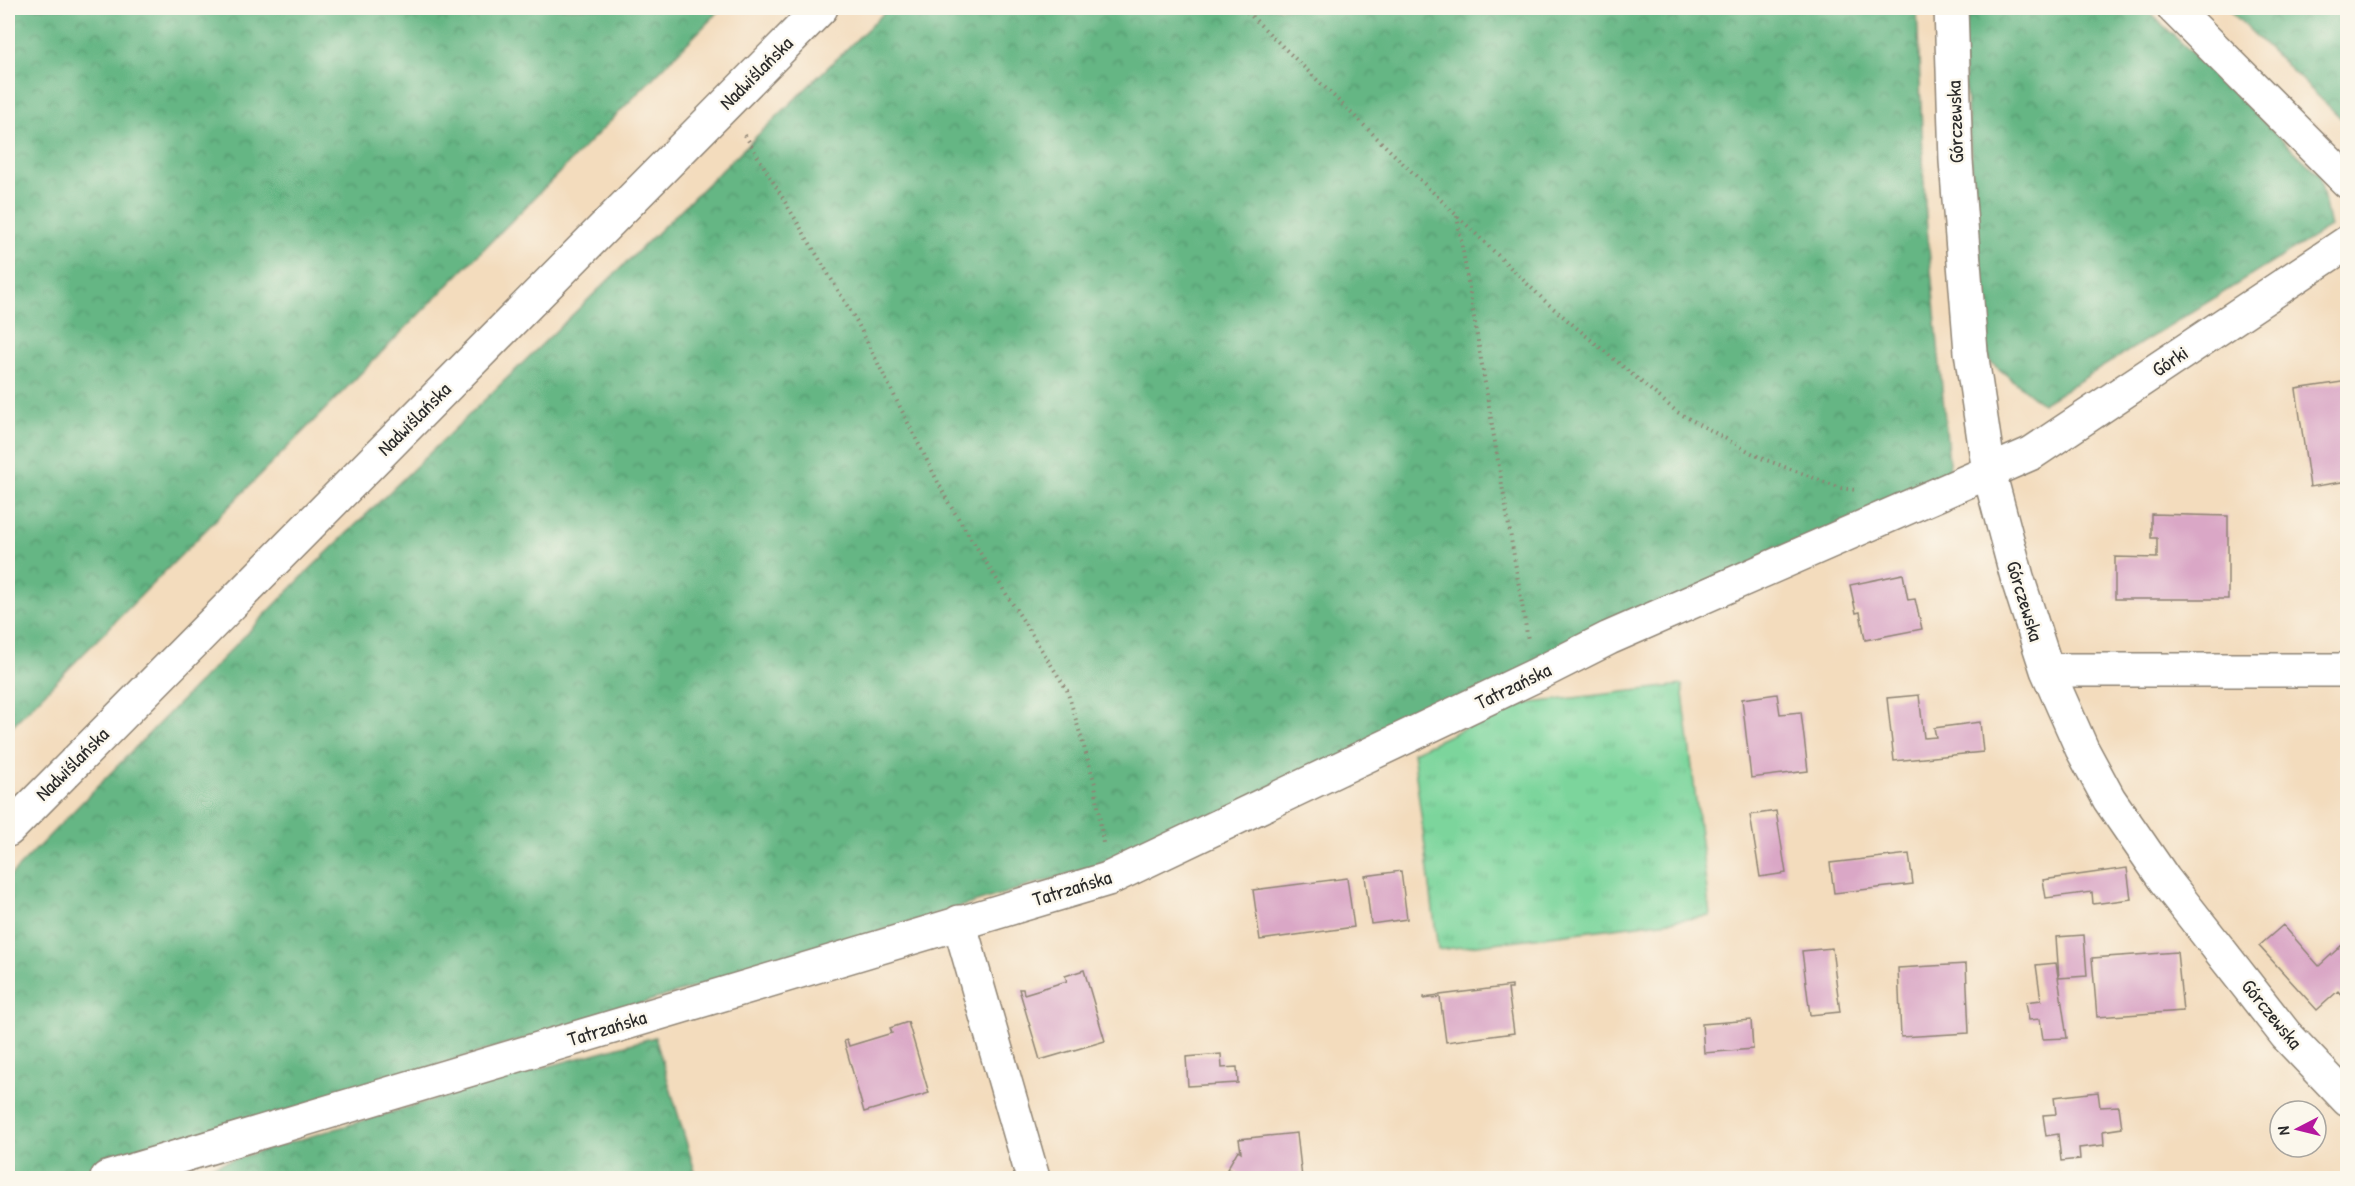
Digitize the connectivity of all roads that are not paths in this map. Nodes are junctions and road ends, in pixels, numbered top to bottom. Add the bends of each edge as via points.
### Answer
1 (821, 8) edge
2 (1951, 8) edge
3 (2174, 8) edge
4 (2348, 182) edge
5 (2348, 242) edge
6 (1989, 472) junction
7 (2047, 670) junction
8 (2348, 670) edge
9 (8, 830) edge
10 (959, 922) junction
11 (2348, 1100) edge
12 (1033, 1178) edge
13 (107, 1179) edge

1 - 9 street, Nadwiślańska
2 - 6 street, Górczewska via 1956,161 1971,352
3 - 4 street
5 - 6 street, Górki via 2032,453
6 - 7 street, Górczewska
6 - 10 street, Tatrzańska via 1609,638 1108,879
7 - 8 street
7 - 11 street, Górczewska via 2109,799 2164,879 2286,1035
10 - 12 street
10 - 13 street, Tatrzańska

